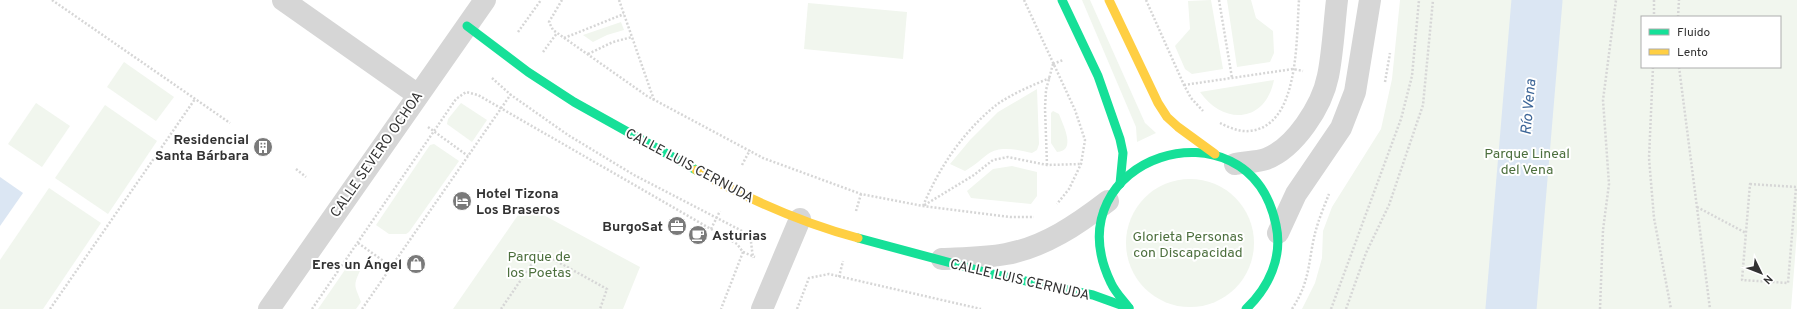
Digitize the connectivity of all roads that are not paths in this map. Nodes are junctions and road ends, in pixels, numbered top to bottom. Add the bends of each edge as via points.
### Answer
1 (283, 0) edge
2 (485, 0) edge
3 (1062, 0) edge
4 (1109, 0) edge
5 (1337, 0) edge
6 (1370, 0) edge
7 (467, 26) junction
8 (418, 94) junction
9 (1226, 160) junction
10 (1114, 193) junction
11 (800, 219) junction
12 (1278, 233) junction
13 (934, 259) junction
14 (1254, 305) edge
15 (1130, 308) edge
16 (269, 309) edge
17 (762, 309) edge
18 (1246, 309) edge

1 - 8 street
2 - 7 street, CALLE SEVERO OCHOA
3 - 10 main road via 1098,76 1120,139 1123,153
4 - 9 main road via 1167,117
5 - 9 street via 1328,76 1325,88 1309,119 1280,151 1265,159
6 - 12 street via 1355,92 1341,128 1296,194
7 - 8 street, CALLE SEVERO OCHOA
7 - 11 main road, CALLE LUIS CERNUDA via 528,72 574,102 721,184
8 - 16 street, CALLE SEVERO OCHOA
9 - 10 main road via 1196,152 1174,152 1154,158 1135,169
9 - 12 main road via 1249,174 1269,201
10 - 13 street, CALLE LUIS CERNUDA via 1076,226 1041,243 1007,254
10 - 15 main road via 1102,219 1099,239 1101,258 1113,288
11 - 13 main road, CALLE LUIS CERNUDA
11 - 17 street
12 - 14 main road via 1277,258 1269,281
13 - 15 main road, CALLE LUIS CERNUDA via 1093,295
14 - 18 main road

